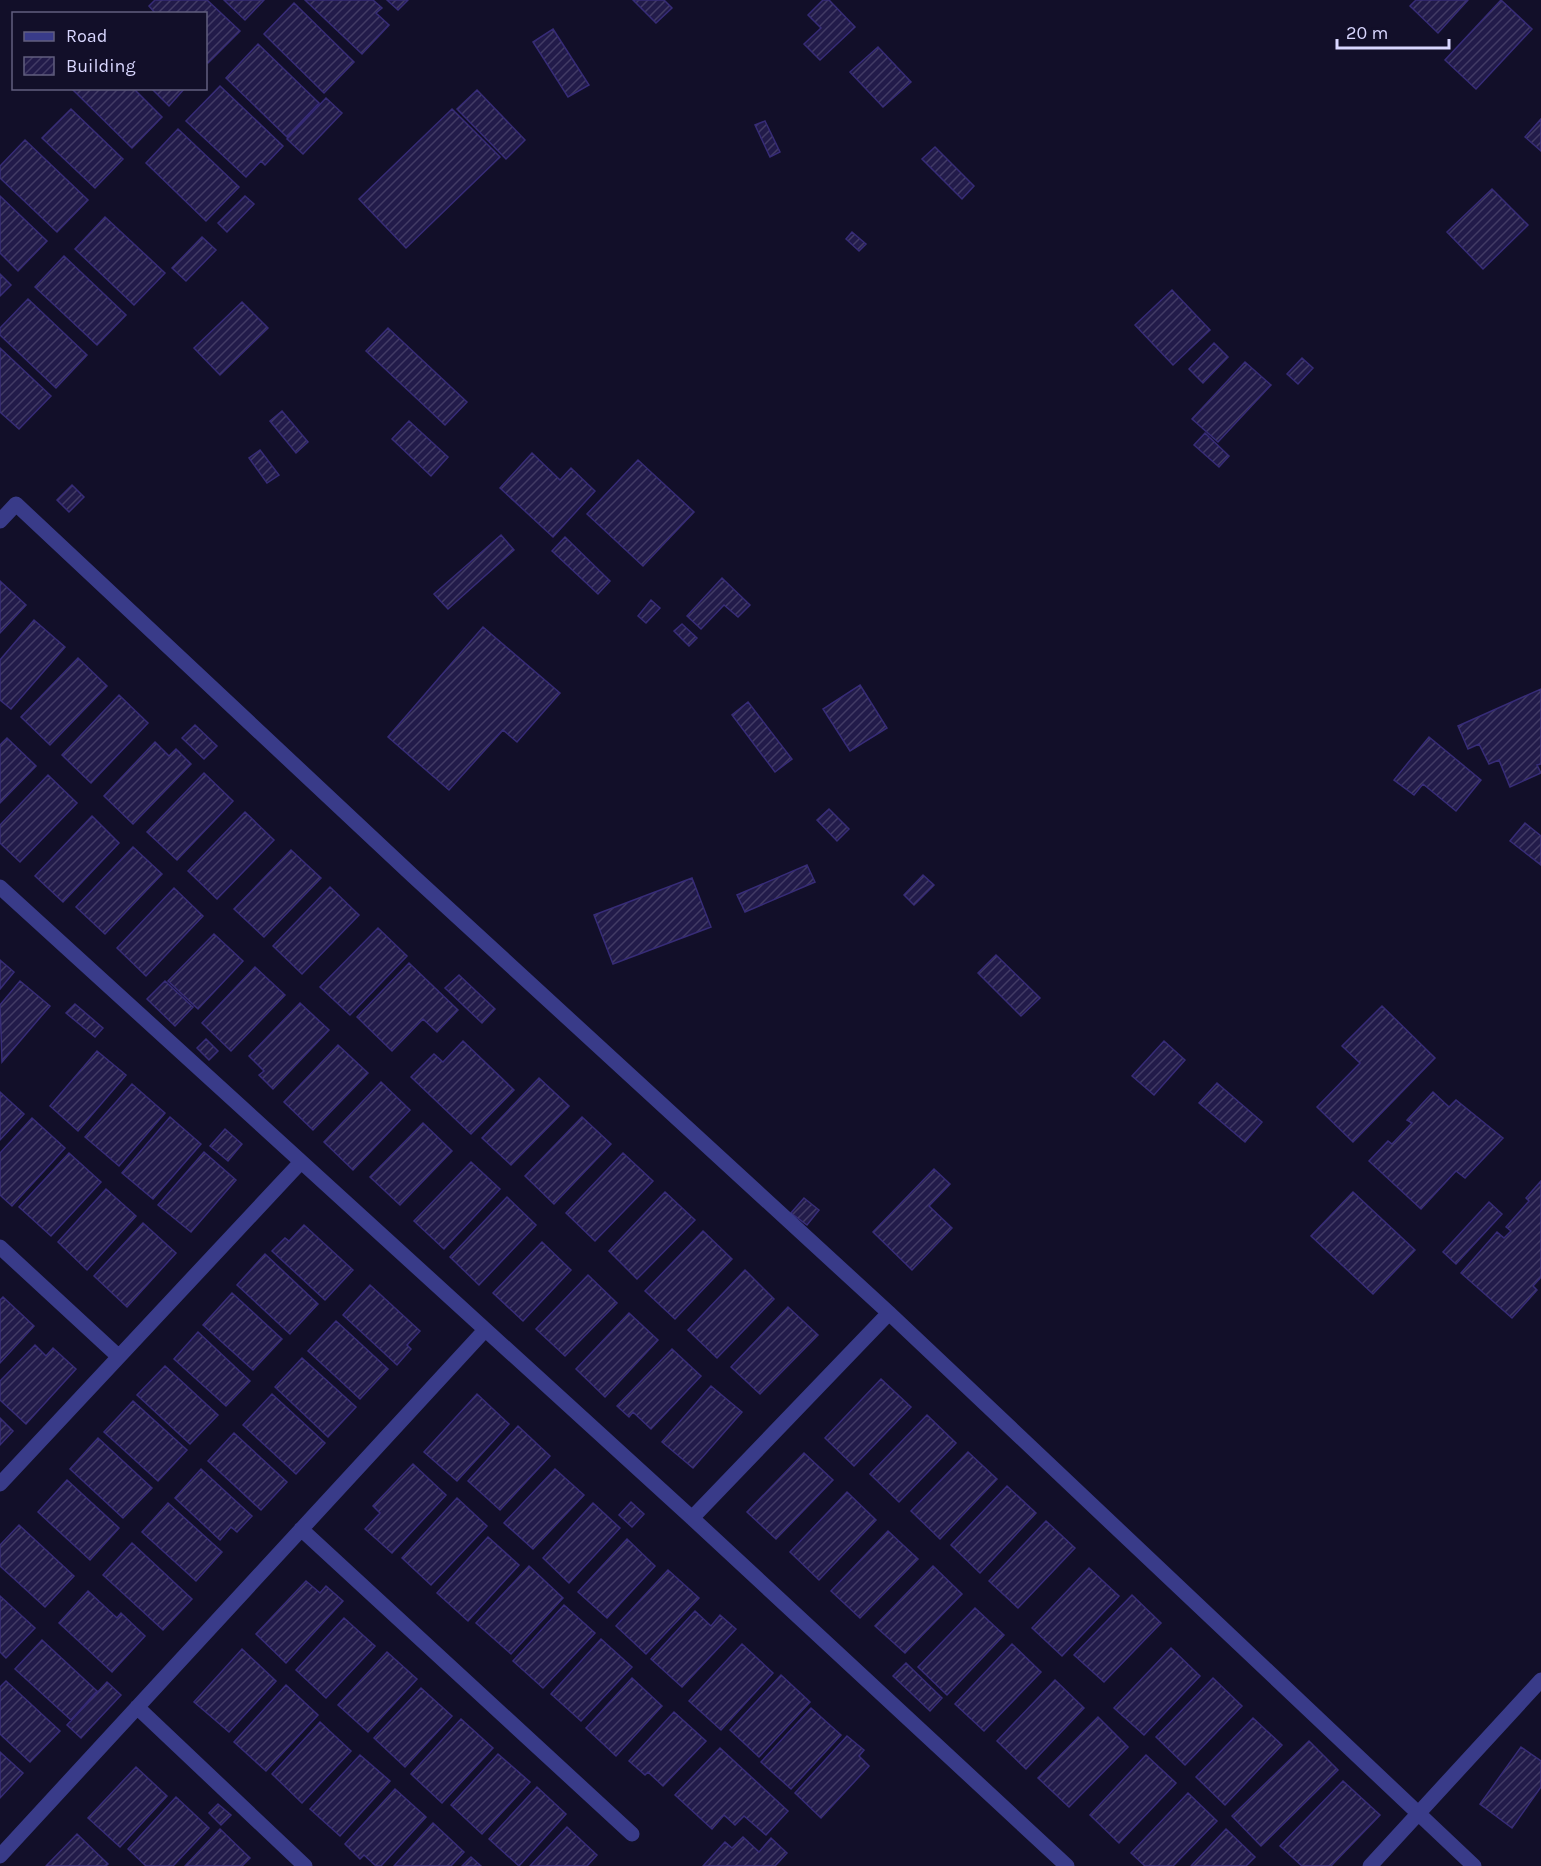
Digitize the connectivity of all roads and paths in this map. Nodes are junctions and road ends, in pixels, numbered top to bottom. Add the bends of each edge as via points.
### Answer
1 (0, 521) edge
2 (0, 887) edge
3 (301, 1162) junction
4 (0, 1247) edge
5 (889, 1313) junction
6 (485, 1330) junction
7 (118, 1356) junction
8 (0, 1484) edge
9 (692, 1518) junction
10 (302, 1529) junction
11 (1541, 1680) edge
12 (137, 1707) junction
13 (1420, 1815) junction
14 (632, 1834) dead end
15 (0, 1856) edge
16 (305, 1866) edge
17 (1067, 1866) edge
18 (1370, 1866) edge
19 (1474, 1866) edge

1 - 5 street via 16,504 413,876
2 - 3 street
3 - 6 street
3 - 7 street
4 - 7 street
5 - 9 street
5 - 13 street
6 - 9 street
6 - 10 street
7 - 8 street
9 - 17 street
10 - 12 street
10 - 14 street
11 - 13 street
12 - 15 street
12 - 16 street
13 - 18 street
13 - 19 street

